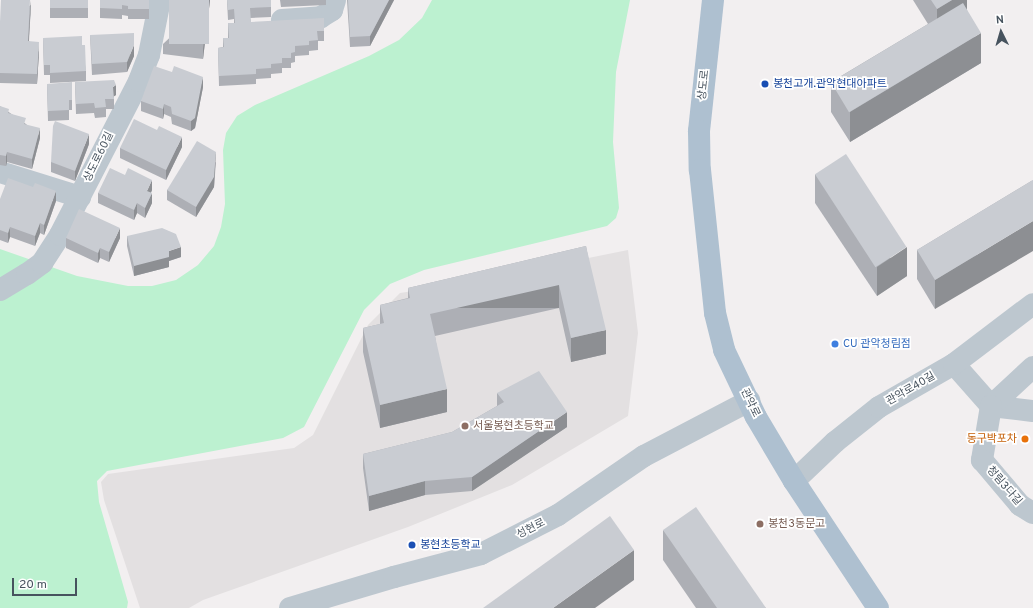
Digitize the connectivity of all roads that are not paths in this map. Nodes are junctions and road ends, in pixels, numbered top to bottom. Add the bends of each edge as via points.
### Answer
1 (160, 0) edge
2 (335, 0) edge
3 (713, 0) edge
4 (282, 20) edge
5 (700, 170) joint
6 (0, 172) edge
7 (80, 197) junction
8 (0, 290) edge
9 (1033, 304) edge
10 (954, 364) junction
11 (1033, 367) edge
12 (750, 401) junction
13 (991, 406) junction
14 (1033, 411) edge
15 (794, 481) junction
16 (1033, 513) edge
17 (290, 608) edge
18 (878, 608) edge

1 - 7 street, 상도로60길 via 149,54 139,81 107,139
2 - 4 street via 332,10 321,17
3 - 5 main road, 상도로 via 699,131
5 - 12 main road, 관악로 via 715,312 724,350
6 - 7 street
7 - 8 street, 상도로60길 via 42,263
9 - 10 street, 관악로40길
10 - 13 street
10 - 15 street, 관악로40길 via 879,408 835,442
11 - 13 street
12 - 15 main road, 관악로 via 756,417
12 - 17 street, 성현로 via 644,456 558,515 481,554
13 - 14 street
13 - 16 street, 청림3다길 via 982,460 1020,506
15 - 18 main road, 관악로

